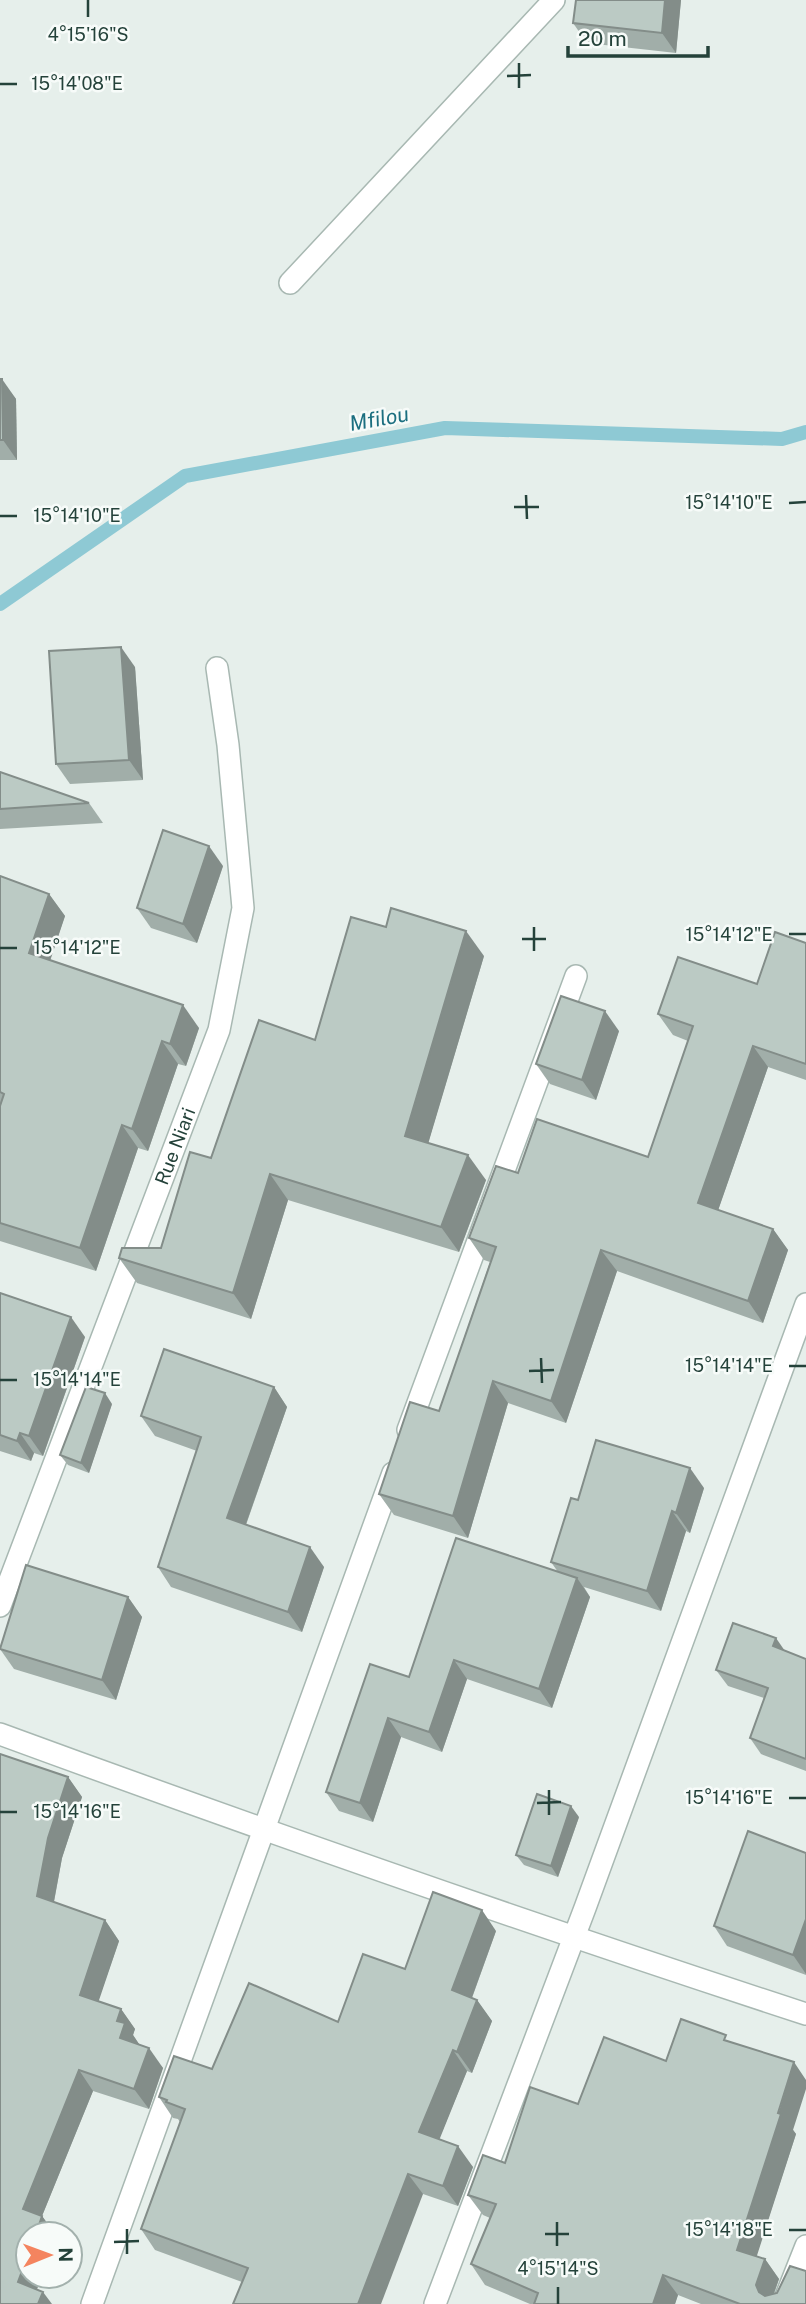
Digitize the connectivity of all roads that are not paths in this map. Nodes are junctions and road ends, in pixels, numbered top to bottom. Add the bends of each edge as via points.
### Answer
1 (554, 0) edge
2 (290, 283) dead end
3 (216, 668) dead end
4 (576, 976) dead end
5 (806, 1304) edge
6 (0, 1606) edge
7 (0, 1734) edge
8 (263, 1831) junction
9 (573, 1938) junction
10 (806, 2014) edge
11 (806, 2246) edge
12 (92, 2304) edge
13 (435, 2304) edge
14 (783, 2304) edge

1 - 2 street
3 - 6 street, Rue Niari via 243,908 219,1030
4 - 8 street
5 - 9 street
7 - 8 street
8 - 9 street
8 - 12 street
9 - 10 street
9 - 13 street
11 - 14 street

